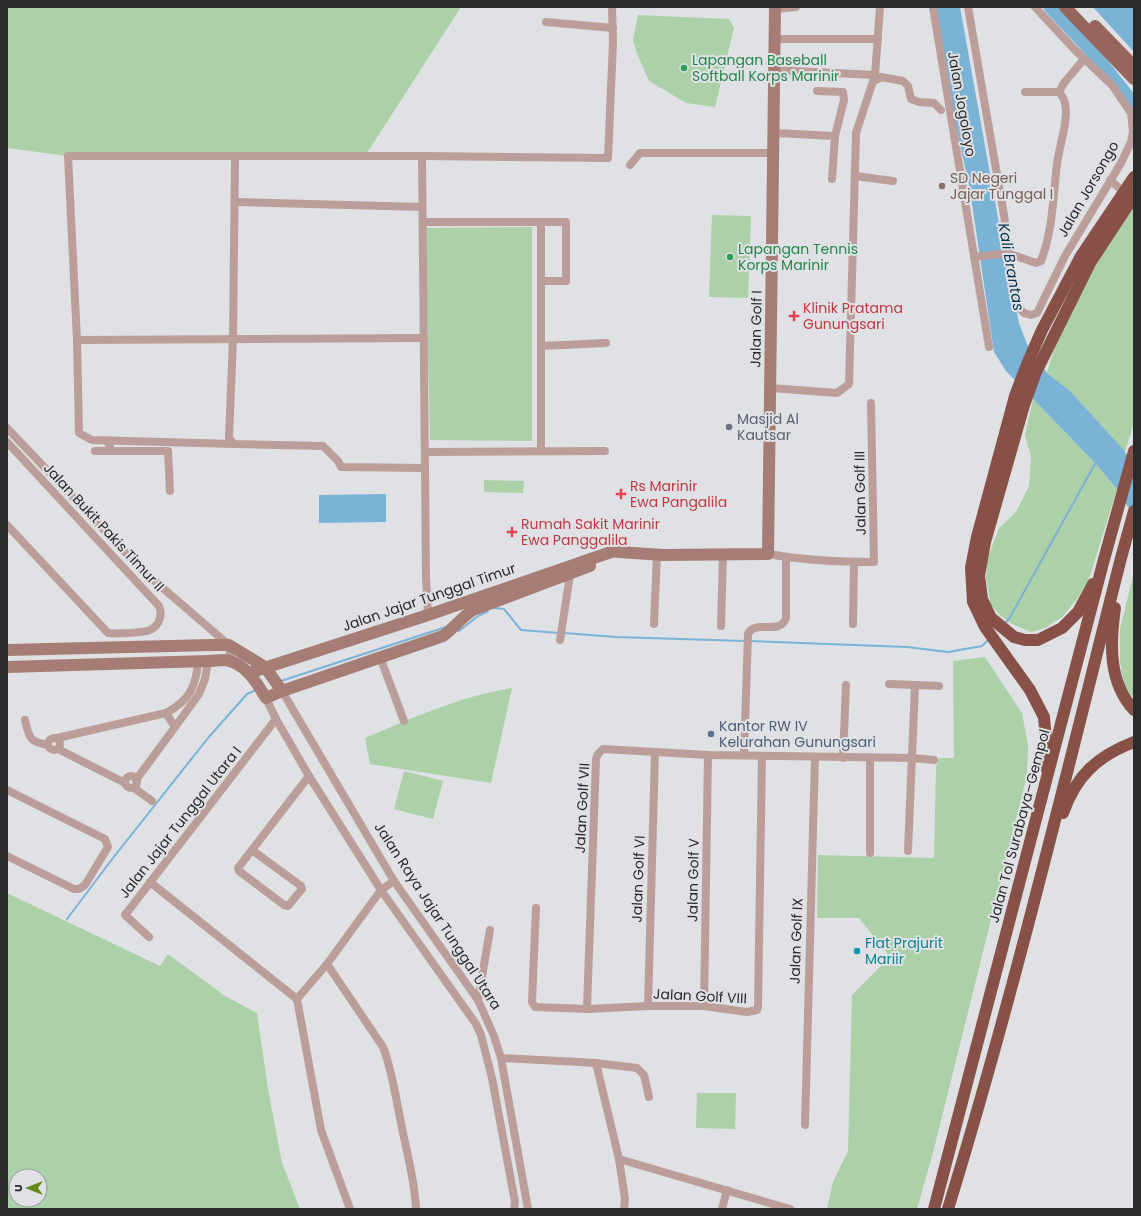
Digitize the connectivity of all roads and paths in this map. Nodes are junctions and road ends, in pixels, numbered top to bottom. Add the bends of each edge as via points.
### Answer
1 (612, 7) edge
2 (796, 7) edge
3 (880, 7) edge
4 (932, 7) edge
5 (968, 7) edge
6 (1035, 7) edge
7 (1065, 7) edge
8 (1076, 7) edge
9 (775, 8) edge
10 (546, 22) dead end
11 (613, 28) junction
12 (775, 39) junction
13 (878, 39) junction
14 (1084, 59) junction
15 (1134, 66) edge
16 (775, 70) junction
17 (875, 78) junction
18 (1134, 79) edge
19 (817, 91) dead end
20 (1025, 92) dead end
21 (1059, 92) junction
22 (941, 110) dead end
23 (774, 133) junction
24 (835, 136) junction
25 (774, 153) junction
26 (235, 156) junction
27 (422, 156) junction
28 (630, 165) dead end
29 (855, 176) junction
30 (1134, 177) edge
31 (832, 179) dead end
32 (1110, 180) junction
33 (893, 181) dead end
34 (1130, 196) edge
35 (235, 202) junction
36 (422, 207) junction
37 (423, 222) junction
38 (541, 222) junction
39 (1008, 253) junction
40 (976, 257) junction
41 (541, 281) junction
42 (424, 338) junction
43 (233, 339) junction
44 (77, 340) junction
45 (606, 343) dead end
46 (541, 346) junction
47 (989, 347) dead end
48 (771, 388) junction
49 (871, 403) dead end
50 (7, 428) edge
51 (107, 441) junction
52 (7, 442) edge
53 (234, 444) junction
54 (605, 450) dead end
55 (95, 451) dead end
56 (112, 451) junction
57 (541, 451) junction
58 (425, 452) junction
59 (1134, 452) edge
60 (425, 468) junction
61 (170, 491) dead end
62 (1134, 511) edge
63 (7, 525) edge
64 (657, 554) junction
65 (723, 554) junction
66 (768, 554) junction
67 (786, 557) junction
68 (1121, 558) junction
69 (854, 562) junction
70 (1103, 563) junction
71 (569, 570) junction
72 (428, 615) junction
73 (988, 622) junction
74 (654, 624) dead end
75 (853, 624) dead end
76 (721, 626) dead end
77 (560, 640) dead end
78 (229, 645) junction
79 (24, 649) junction
80 (7, 650) edge
81 (380, 657) junction
82 (203, 662) junction
83 (231, 662) junction
84 (24, 666) junction
85 (7, 667) edge
86 (266, 668) junction
87 (250, 674) junction
88 (889, 684) dead end
89 (846, 685) dead end
90 (915, 685) junction
91 (939, 686) dead end
92 (281, 689) junction
93 (264, 696) junction
94 (1134, 710) edge
95 (166, 713) junction
96 (276, 719) junction
97 (25, 720) dead end
98 (404, 721) dead end
99 (175, 727) junction
100 (57, 738) junction
101 (1134, 742) edge
102 (48, 745) junction
103 (58, 749) junction
104 (655, 752) junction
105 (708, 754) junction
106 (744, 755) junction
107 (762, 756) junction
108 (815, 757) junction
109 (843, 758) junction
110 (870, 758) junction
111 (913, 758) junction
112 (934, 760) dead end
113 (308, 776) junction
114 (135, 784) junction
115 (7, 790) edge
116 (152, 801) dead end
117 (252, 850) junction
118 (908, 851) dead end
119 (870, 853) dead end
120 (1028, 854) junction
121 (7, 856) edge
122 (394, 881) junction
123 (150, 882) junction
124 (1038, 886) junction
125 (381, 890) junction
126 (536, 908) dead end
127 (490, 930) dead end
128 (149, 937) dead end
129 (327, 964) junction
130 (297, 1000) junction
131 (478, 1000) junction
132 (648, 1006) junction
133 (704, 1006) junction
134 (587, 1009) junction
135 (501, 1058) junction
136 (596, 1063) junction
137 (649, 1097) dead end
138 (805, 1125) dead end
139 (619, 1159) junction
140 (727, 1190) junction
141 (527, 1205) edge
142 (514, 1206) edge
143 (350, 1209) edge
144 (416, 1209) edge
145 (624, 1209) edge
146 (722, 1209) edge
147 (790, 1209) edge
148 (934, 1209) edge
149 (948, 1209) edge

1 - 11 street
2 - 9 street
3 - 13 street
4 - 40 street, Jalan Jogoloyo
5 - 39 street
6 - 14 street, Jalan Jorsongo
7 - 18 main road
8 - 15 main road
9 - 12 main road, Jalan Golf I
10 - 11 street
11 - 27 street via 608,158
12 - 13 street
12 - 16 main road, Jalan Golf I
13 - 17 street
14 - 21 street via 1064,82
14 - 32 street, Jalan Jorsongo via 1112,85 1128,106 1132,119 1131,142
16 - 17 street
16 - 23 main road, Jalan Golf I
17 - 22 street via 903,81 908,86 911,98 919,102 934,103
17 - 29 street via 856,133
19 - 24 street via 843,92 844,100
20 - 21 street
21 - 39 street via 1066,112 1045,250 1038,263
23 - 24 street
23 - 25 main road, Jalan Golf I
24 - 31 street
25 - 28 street via 640,153
25 - 48 main road, Jalan Golf I
26 - 27 street
26 - 35 street
26 - 44 street via 68,156
27 - 36 street
29 - 33 street
29 - 48 street via 850,384 837,393
30 - 34 highway
32 - 34 street
32 - 39 street, Jalan Jorsongo via 1065,256 1037,313 1024,313 1017,300
34 - 73 highway via 1090,262 1049,343 1024,405 981,560 979,576
34 - 73 highway via 1081,256 1042,330 1015,396 971,568 973,602
35 - 36 street
35 - 43 street
36 - 37 street
37 - 38 street
37 - 42 street
38 - 41 street
38 - 41 street via 566,222 566,281
39 - 40 street
40 - 47 street, Jalan Jogoloyo
41 - 46 street
42 - 43 street
42 - 58 street
43 - 44 street
43 - 53 street via 229,438
44 - 51 street via 79,433 92,440
45 - 46 street
46 - 57 street
48 - 66 main road, Jalan Golf I
49 - 69 street, Jalan Golf III via 874,562
50 - 78 street via 143,571
51 - 53 street
51 - 56 street
52 - 63 street, Jalan Bukit Pakis Timur II via 159,606 160,618 151,629 145,631 108,634
53 - 60 street via 323,446 341,467
54 - 57 street
55 - 56 street
56 - 61 street via 168,451
57 - 58 street
58 - 60 street
59 - 70 highway, Jalan Tol Surabaya–Gempol
60 - 72 street
62 - 68 highway
64 - 65 main road, Jalan Jajar Tunggal Timur
64 - 71 main road, Jalan Jajar Tunggal Timur via 614,550
64 - 74 street
65 - 66 main road, Jalan Jajar Tunggal Timur
65 - 76 street
66 - 67 street, Jalan Golf III
67 - 69 street, Jalan Golf III
67 - 106 street via 785,623 780,626 754,628 748,634
68 - 94 highway via 1113,625 1112,660 1117,682 1126,702
68 - 124 highway
69 - 75 street
70 - 73 highway via 1078,612 1062,628 1038,640 1025,640 1014,637
70 - 120 highway, Jalan Tol Surabaya–Gempol
71 - 72 main road, Jalan Jajar Tunggal Timur
71 - 77 street
71 - 81 main road, Jalan Jajar Tunggal Timur via 473,610 443,636
72 - 86 main road, Jalan Jajar Tunggal Timur
73 - 120 highway via 998,643 1030,690 1044,717 1045,779
78 - 79 main road
78 - 83 street
78 - 86 main road
79 - 80 main road
79 - 84 main road via 20,658
81 - 92 main road, Jalan Jajar Tunggal Timur
81 - 98 street
82 - 83 main road
82 - 84 main road
82 - 95 street via 186,700
82 - 99 street via 206,679 199,694
83 - 87 main road
84 - 85 main road
86 - 87 main road, Jalan Jajar Tunggal Timur
86 - 92 main road, Jalan Raya Jajar Tunggal Utara
87 - 93 main road, Jalan Raya Jajar Tunggal Utara
88 - 90 street
89 - 109 street
90 - 91 street
90 - 111 street
92 - 93 main road, Jalan Jajar Tunggal Timur
92 - 122 street, Jalan Raya Jajar Tunggal Utara
93 - 96 street, Jalan Raya Jajar Tunggal Utara
95 - 99 street
95 - 100 street
96 - 113 street, Jalan Raya Jajar Tunggal Utara
96 - 123 street, Jalan Jajar Tunggal Utara I
97 - 102 street via 32,740
99 - 114 street
100 - 102 street via 51,738
100 - 103 street via 60,743
101 - 124 highway via 1100,759 1083,774 1068,799
102 - 103 street via 50,749
103 - 114 street via 125,783 127,787
104 - 105 street, Jalan Golf VII
104 - 132 street, Jalan Golf VI
104 - 134 street, Jalan Golf VII via 603,749 596,759
105 - 106 street, Jalan Golf VII
105 - 133 street, Jalan Golf V
106 - 107 street, Jalan Golf VII
107 - 108 street, Jalan Golf VII
107 - 133 street, Jalan Golf VIII via 758,1007 755,1011 747,1012
108 - 109 street, Jalan Golf VII
108 - 138 street, Jalan Golf IX
109 - 110 street, Jalan Golf VII
110 - 111 street, Jalan Golf VII
110 - 119 street
111 - 112 street, Jalan Golf VII
111 - 118 street
113 - 117 street
113 - 125 street, Jalan Raya Jajar Tunggal Utara
114 - 116 street
115 - 121 street via 105,839 108,847 85,885 79,889
117 - 117 street via 238,868 239,871 288,906 302,889 301,886
120 - 148 highway, Jalan Tol Surabaya–Gempol
122 - 125 street
122 - 131 street, Jalan Raya Jajar Tunggal Utara
123 - 128 street, Jalan Jajar Tunggal Utara I via 125,915
123 - 130 street
124 - 149 highway
125 - 129 street
125 - 142 street, Jalan Raya Jajar Tunggal Utara via 476,1024 481,1035 492,1078
126 - 134 street, Jalan Golf VIII via 533,1005
127 - 131 street
129 - 130 street
129 - 144 street via 383,1047 388,1060 412,1174
130 - 143 street via 321,1130
131 - 135 street, Jalan Raya Jajar Tunggal Utara
132 - 133 street, Jalan Golf VIII
132 - 134 street, Jalan Golf VIII
135 - 136 street
135 - 141 street, Jalan Raya Jajar Tunggal Utara
136 - 137 street via 640,1070
136 - 139 street
139 - 140 street
139 - 145 street
140 - 146 street
140 - 147 street
141 - 142 street, Jalan Raya Jajar Tunggal Utara

